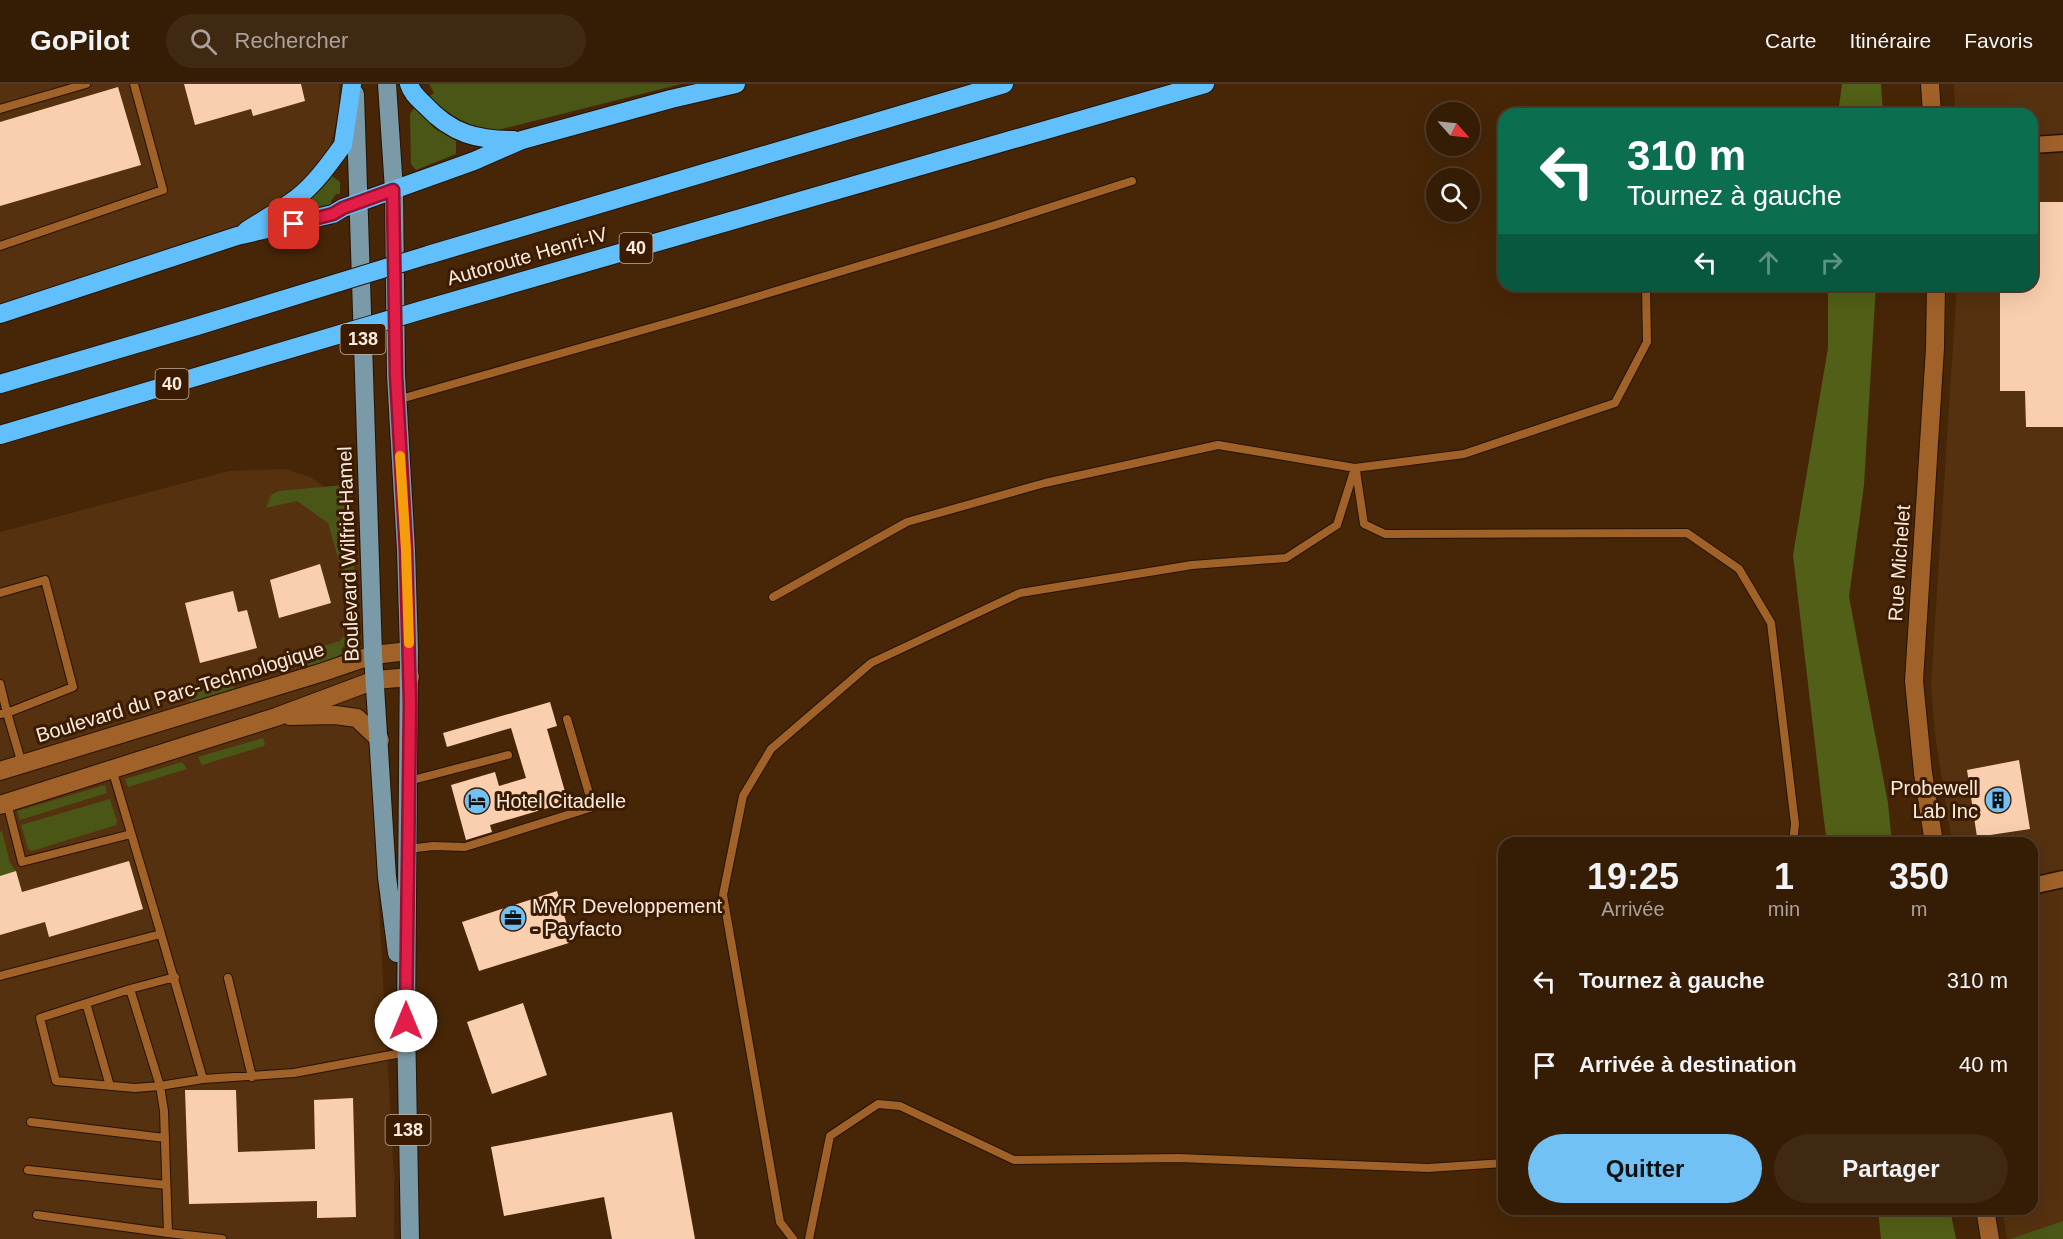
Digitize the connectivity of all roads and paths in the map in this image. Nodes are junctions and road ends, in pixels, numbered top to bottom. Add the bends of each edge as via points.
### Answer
1 (86, 84) edge
2 (134, 84) edge
3 (354, 84) edge
4 (387, 84) edge
5 (409, 84) edge
6 (736, 84) edge
7 (1004, 84) edge
8 (1205, 84) edge
9 (1930, 84) edge
10 (1932, 108) edge
11 (0, 109) edge
12 (522, 140) junction
13 (2063, 143) edge
14 (2038, 145) edge
15 (1132, 181) dead end
16 (393, 190) junction
17 (359, 203) junction
18 (237, 236) junction
19 (0, 246) edge
20 (1646, 291) edge
21 (1936, 291) edge
22 (0, 314) edge
23 (0, 384) edge
24 (397, 400) junction
25 (0, 435) edge
26 (1355, 468) junction
27 (0, 593) edge
28 (772, 597) dead end
29 (409, 651) junction
30 (373, 655) junction
31 (410, 677) junction
32 (375, 680) junction
33 (0, 684) edge
34 (3, 714) edge
35 (276, 717) junction
36 (567, 719) dead end
37 (380, 740) junction
38 (508, 755) dead end
39 (22, 764) junction
40 (112, 770) junction
41 (0, 771) edge
42 (409, 781) junction
43 (4, 804) edge
44 (131, 834) junction
45 (1794, 837) edge
46 (1933, 837) edge
47 (408, 849) junction
48 (2063, 879) edge
49 (2038, 885) edge
50 (161, 934) junction
51 (0, 976) edge
52 (175, 977) junction
53 (228, 978) dead end
54 (130, 989) junction
55 (86, 1003) junction
56 (406, 1021) junction
57 (407, 1052) junction
58 (252, 1077) junction
59 (204, 1079) junction
60 (110, 1086) junction
61 (160, 1086) junction
62 (31, 1122) dead end
63 (165, 1138) junction
64 (1498, 1163) edge
65 (28, 1170) dead end
66 (166, 1185) junction
67 (37, 1215) dead end
68 (1986, 1215) edge
69 (168, 1233) junction
70 (222, 1239) edge
71 (410, 1239) edge
72 (793, 1239) edge
73 (809, 1239) edge
74 (1990, 1239) edge

1 - 11 lane
2 - 19 lane via 163,190
3 - 17 main road, Boulevard Wilfrid-Hamel / 138
3 - 18 highway via 343,145 320,176 299,197
4 - 16 main road, Boulevard Wilfrid-Hamel / 138
5 - 12 highway via 413,94 452,129 487,140
6 - 12 highway
7 - 23 highway, Autoroute Henri-IV, bridge
8 - 25 highway, Autoroute Henri-IV / 40, bridge
9 - 10 main road
12 - 16 highway
13 - 14 street
15 - 24 lane via 729,305
16 - 17 highway
16 - 24 main road, Boulevard Wilfrid-Hamel / 138
17 - 18 highway via 326,216
17 - 30 main road, Boulevard Wilfrid-Hamel / 138
18 - 22 highway
20 - 26 lane via 1647,342 1615,403 1464,454
21 - 46 main road, Rue Michelet via 1914,681
24 - 29 main road, Boulevard Wilfrid-Hamel / 138
26 - 28 lane via 1218,445 1045,483 907,522
26 - 45 lane via 1364,524 1384,534 1687,533 1739,569 1771,623
26 - 72 lane via 1337,525 1286,558 1192,565 1020,593 872,663 771,749 744,796 723,895 780,1222
27 - 34 lane via 45,580 73,687
29 - 30 main road, Boulevard du Parc-Technologique
29 - 31 main road, Boulevard Wilfrid-Hamel / 138
30 - 32 main road, Boulevard Wilfrid-Hamel / 138
30 - 39 main road, Boulevard du Parc-Technologique
31 - 32 main road
31 - 42 main road, Boulevard Wilfrid-Hamel / 138
32 - 35 main road
32 - 37 main road, Boulevard Wilfrid-Hamel / 138
33 - 34 lane
34 - 39 lane
35 - 37 main road via 357,718
35 - 40 main road
36 - 47 lane via 593,807 465,847
37 - 56 main road, Boulevard Wilfrid-Hamel / 138 via 387,877
38 - 42 lane
39 - 41 main road, Boulevard du Parc-Technologique
40 - 43 main road
40 - 44 lane
42 - 47 main road, Boulevard Wilfrid-Hamel / 138
43 - 44 lane via 22,862
44 - 50 lane
47 - 56 main road, Boulevard Wilfrid-Hamel / 138
48 - 49 street
50 - 51 lane
50 - 52 lane
52 - 54 lane
52 - 59 lane
53 - 58 lane
54 - 55 lane
54 - 61 lane
55 - 60 lane
55 - 60 lane via 40,1018 56,1081
56 - 57 main road, Boulevard Wilfrid-Hamel / 138
57 - 58 lane
57 - 71 main road, Boulevard Wilfrid-Hamel / 138
58 - 59 lane
59 - 61 lane
60 - 61 lane
61 - 63 lane
62 - 63 lane
63 - 66 lane
64 - 73 lane via 1428,1168 1179,1158 1014,1160 900,1106 878,1104 830,1136
65 - 66 lane
66 - 69 lane
67 - 69 lane
68 - 74 main road
69 - 70 lane

